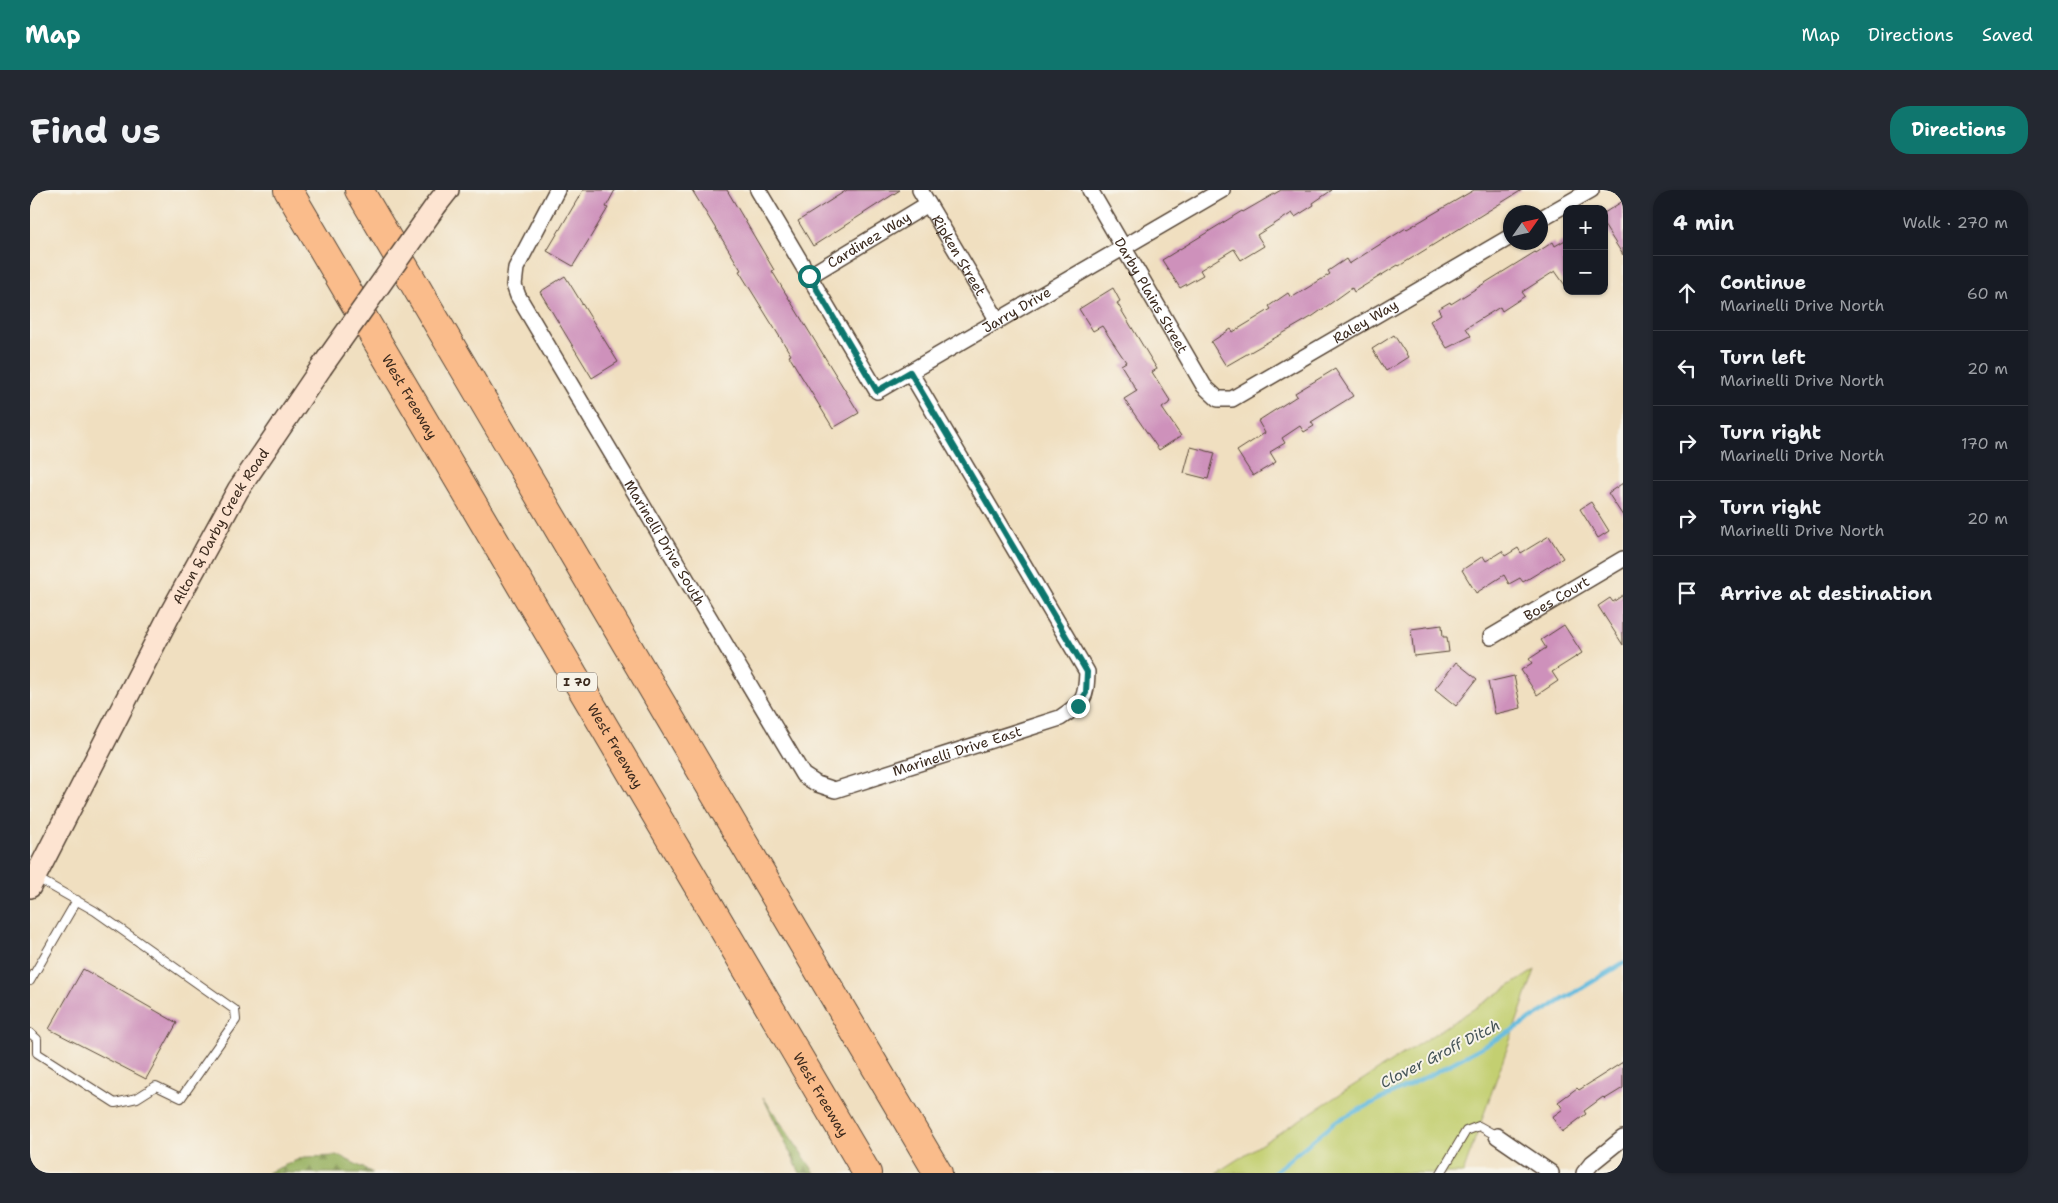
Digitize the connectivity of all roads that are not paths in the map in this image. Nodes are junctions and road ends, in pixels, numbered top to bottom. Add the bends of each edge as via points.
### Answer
1 (288, 190) edge
2 (359, 190) edge
3 (557, 190) edge
4 (758, 190) edge
5 (920, 190) edge
6 (1090, 190) edge
7 (1222, 190) edge
8 (1591, 190) edge
9 (442, 197) edge
10 (928, 204) junction
11 (1548, 214) edge
12 (1503, 241) edge
13 (1124, 247) junction
14 (809, 276) junction
15 (998, 321) junction
16 (910, 372) junction
17 (1218, 399) joint
18 (1623, 560) edge
19 (1491, 637) dead end
20 (817, 784) joint
21 (33, 882) edge
22 (77, 900) junction
23 (30, 981) edge
24 (30, 1033) edge
25 (1497, 1136) joint
26 (1623, 1138) edge
27 (867, 1173) edge
28 (938, 1173) edge
29 (1441, 1173) edge
30 (1551, 1173) edge
31 (1584, 1173) edge

1 - 27 highway, West Freeway / I 70
2 - 28 highway
3 - 20 street, Marinelli Drive South via 516,268 514,284 518,296 803,775
4 - 14 street
5 - 10 street, Ripken Street
6 - 13 street, Darby Plains Street
7 - 13 street, Jarry Drive
8 - 11 street
9 - 21 main road, Alton & Darby Creek Road, bridge via 238,490 169,616
10 - 14 street, Cardinez Way
10 - 15 street, Ripken Street
12 - 17 street, Raley Way via 1232,399
13 - 15 street, Jarry Drive
13 - 17 street, Darby Plains Street via 1204,386
14 - 16 street, Jarry Drive via 877,391
15 - 16 street, Jarry Drive
16 - 20 street, Marinelli Drive East via 1087,672 1086,693 1078,706 1060,718 835,790
18 - 19 street, Boes Court
21 - 22 lane
22 - 23 lane
22 - 24 lane via 142,942 235,1010 236,1020 180,1098 156,1086 137,1098 115,1103 37,1053 37,1038
25 - 29 lane via 1479,1126 1466,1131
25 - 30 street
26 - 31 street

